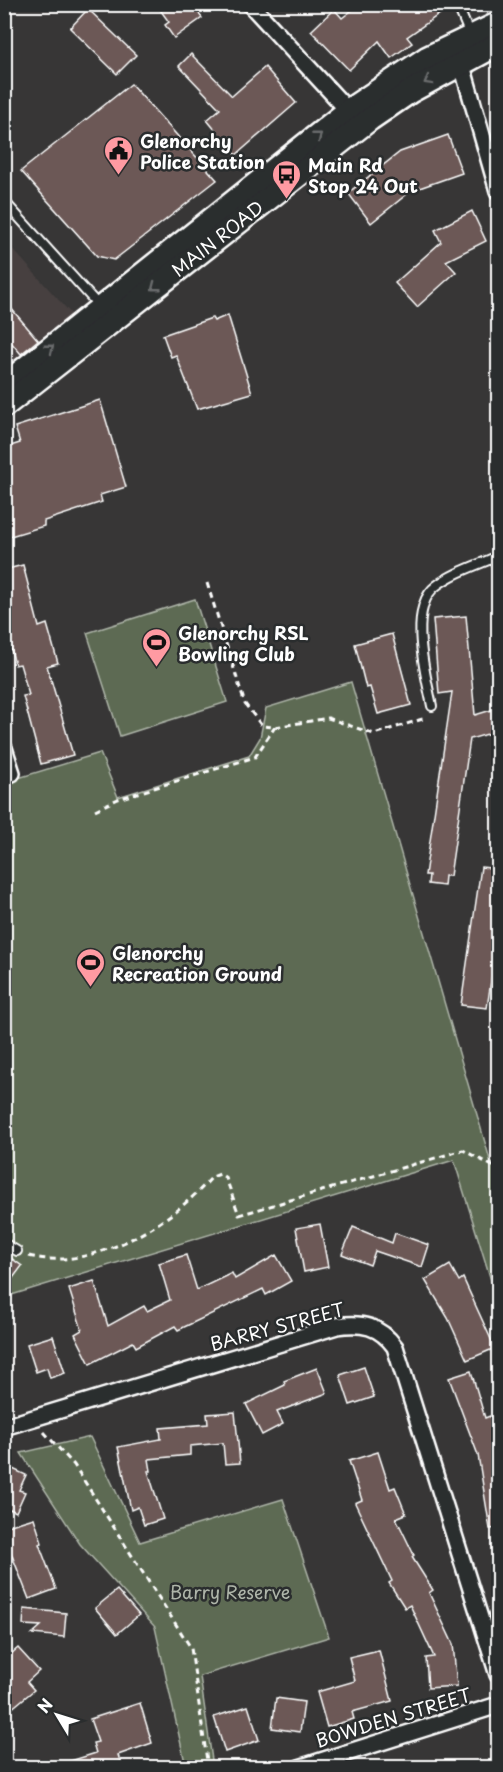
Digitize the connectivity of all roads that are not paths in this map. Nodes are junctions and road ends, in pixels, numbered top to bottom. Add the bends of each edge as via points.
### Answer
1 (250, 4) edge
2 (457, 4) edge
3 (498, 24) edge
4 (498, 44) edge
5 (462, 47) junction
6 (355, 118) junction
7 (498, 191) edge
8 (4, 201) edge
9 (107, 314) junction
10 (4, 385) edge
11 (4, 406) edge
12 (498, 556) edge
13 (432, 706) road end
14 (4, 748) edge
15 (12, 773) dead end
16 (4, 1243) edge
17 (16, 1251) road end
18 (5, 1427) edge
19 (498, 1675) edge
20 (498, 1705) edge
21 (337, 1762) edge
22 (298, 1767) edge

1 - 6 street
2 - 5 lane
3 - 5 main road, MAIN ROAD
4 - 5 main road, MAIN ROAD
5 - 6 main road, MAIN ROAD via 411,91
5 - 7 street
6 - 9 main road, MAIN ROAD
8 - 9 lane
10 -> 9 main road, MAIN ROAD
9 - 11 main road, MAIN ROAD
12 - 13 lane via 439,584 426,600 419,636
14 - 15 street
16 - 17 lane
18 - 19 street, BARRY STREET via 337,1326 362,1324 380,1331 395,1347
20 - 21 street, BOWDEN STREET
21 - 22 street, BOWDEN STREET

